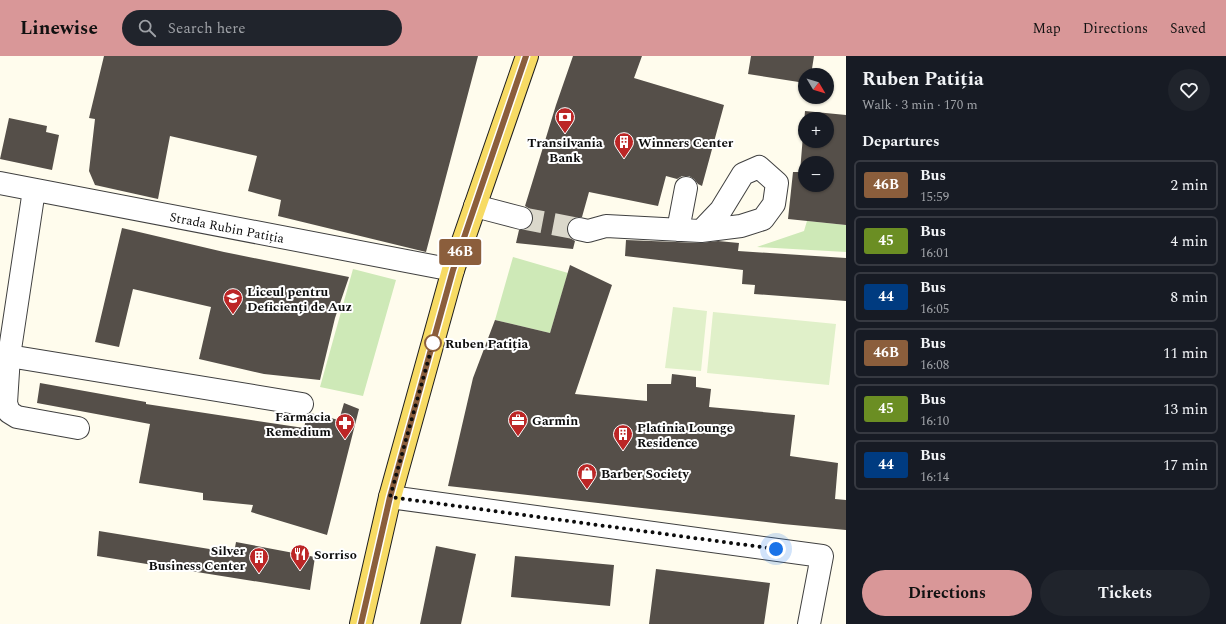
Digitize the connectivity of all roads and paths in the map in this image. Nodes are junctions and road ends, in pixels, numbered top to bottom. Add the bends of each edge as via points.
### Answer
1 (526, 56) edge
2 (0, 183) edge
3 (686, 188) dead end
4 (34, 190) junction
5 (477, 200) junction
6 (524, 210) tunnel mouth
7 (581, 222) tunnel mouth
8 (678, 230) junction
9 (702, 231) dead end
10 (453, 270) junction
11 (9, 356) junction
12 (302, 404) dead end
13 (78, 428) dead end
14 (390, 497) junction
15 (361, 624) edge
16 (809, 624) edge

1 - 5 main road
2 - 4 street, Strada Rubin Patiția
3 - 8 street
4 - 10 street, Strada Rubin Patiția
4 - 11 street
5 - 6 street
5 - 10 main road
7 - 8 street via 588,231 606,226
8 - 9 street
10 - 14 main road
11 - 12 street
11 - 13 street via 6,403 9,412 17,417
14 - 15 main road
14 - 16 street via 822,556

